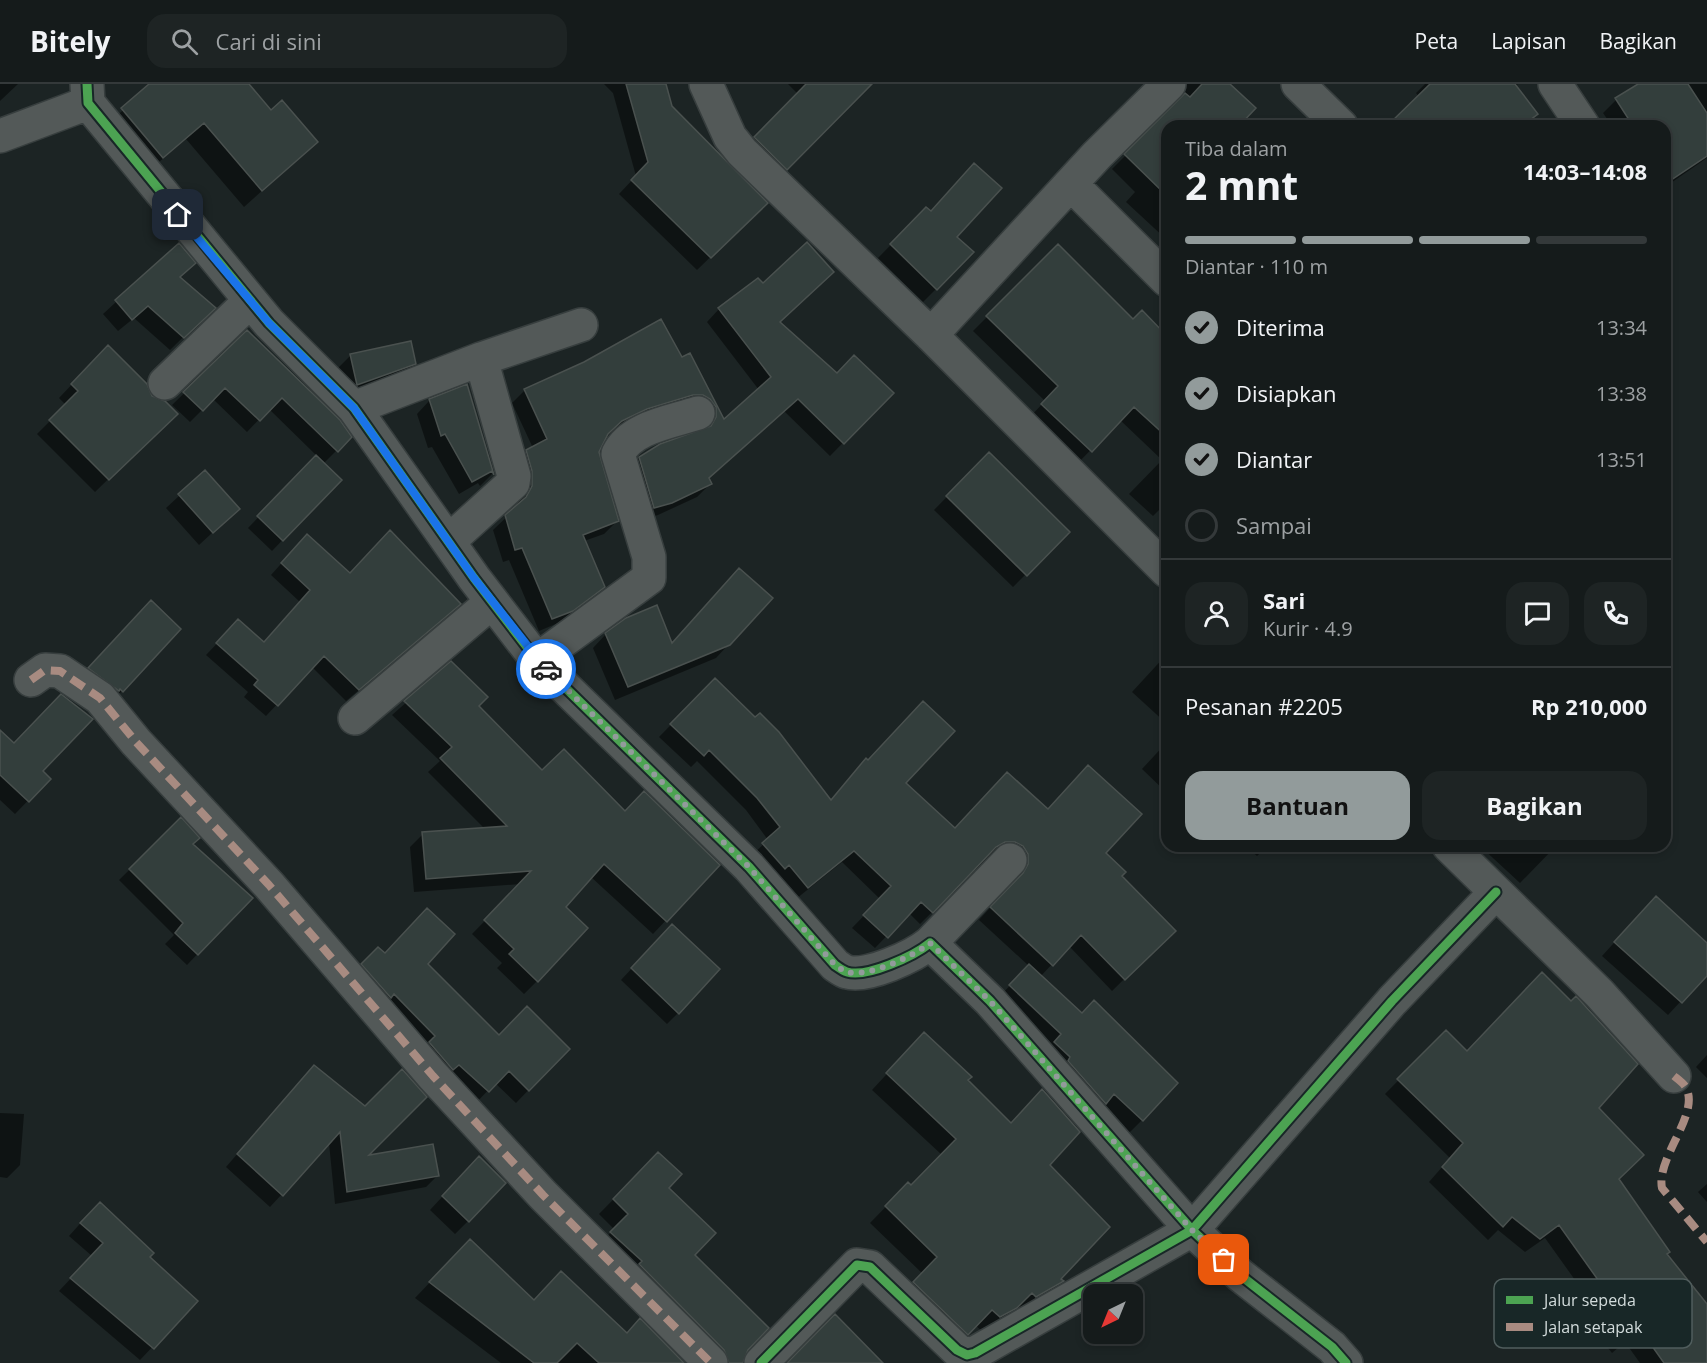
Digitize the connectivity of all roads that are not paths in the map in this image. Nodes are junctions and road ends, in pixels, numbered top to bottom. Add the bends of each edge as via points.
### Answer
1 (706, 84) edge
2 (1169, 84) edge
3 (1298, 84) edge
4 (1556, 84) edge
5 (87, 94) edge
6 (1335, 120) edge
7 (1579, 120) edge
8 (0, 136) edge
9 (1071, 184) junction
10 (1161, 274) edge
11 (250, 301) junction
12 (581, 325) dead end
13 (931, 335) junction
14 (481, 359) junction
15 (165, 383) dead end
16 (354, 408) junction
17 (698, 413) dead end
18 (449, 541) junction
19 (1161, 565) edge
20 (492, 602) junction
21 (537, 660) junction
22 (31, 680) dead end
23 (355, 718) dead end
24 (1455, 852) edge
25 (1010, 860) dead end
26 (1496, 892) junction
27 (930, 943) junction
28 (1674, 1076) dead end
29 (1192, 1230) junction
30 (711, 1363) edge
31 (761, 1363) edge
32 (1346, 1363) edge

1 - 13 street via 730,136 742,152
2 - 9 street
3 - 6 street
4 - 7 street
5 - 8 street
5 - 11 street
9 - 10 street
9 - 13 street
11 - 15 street
11 - 16 street
12 - 14 street
13 - 19 street
14 - 16 street
14 - 18 street via 513,483
16 - 18 street
17 - 21 street via 639,433 624,442 618,454 649,557 650,578
18 - 20 street
20 - 21 street
20 - 23 street
21 - 27 street via 749,867 835,965 847,972 863,973 915,956
22 - 30 street via 45,670 60,671 100,698 269,885 448,1093 543,1195
24 - 26 street
25 - 27 street
26 - 28 street via 1599,993
26 - 29 street via 1392,1001
27 - 29 street via 990,1001
29 - 31 street via 967,1355 957,1350 870,1267 857,1265
29 - 32 street

